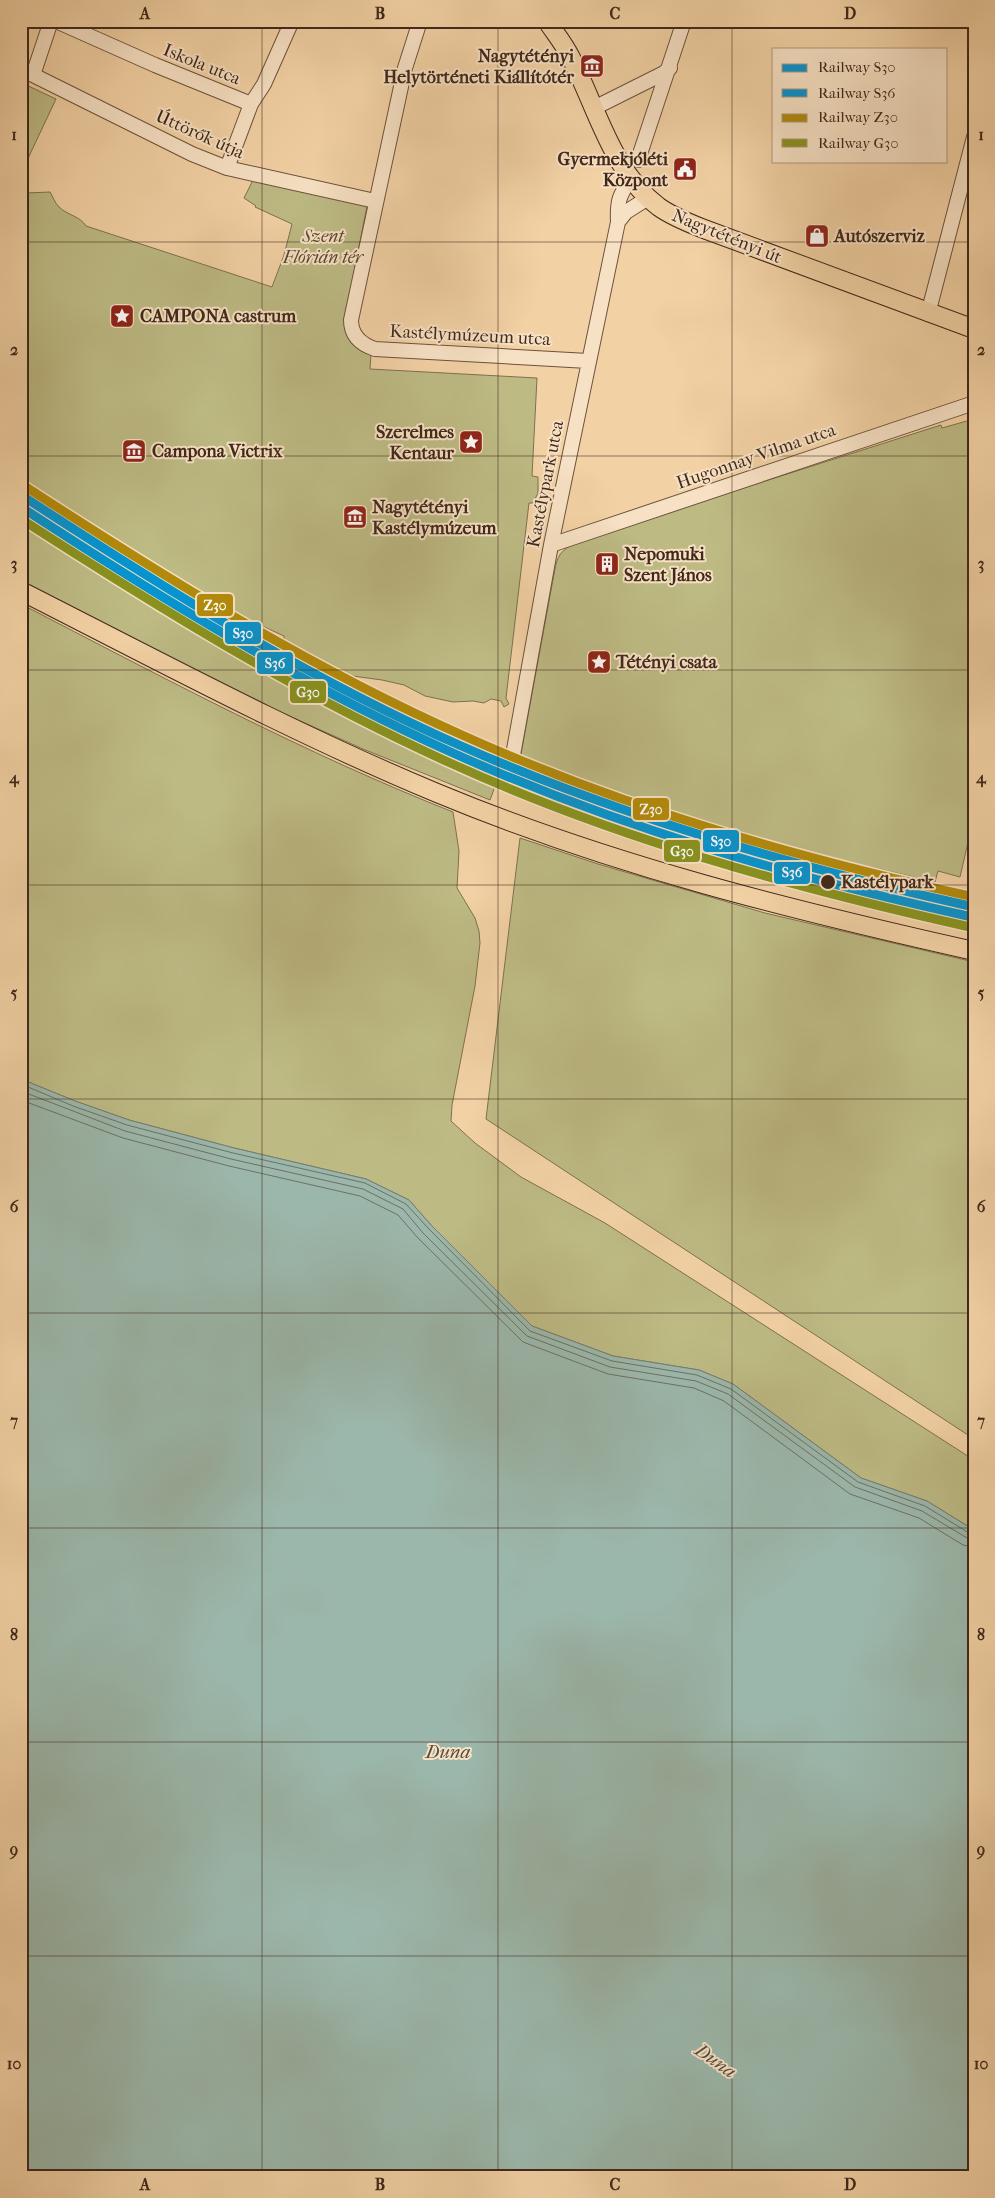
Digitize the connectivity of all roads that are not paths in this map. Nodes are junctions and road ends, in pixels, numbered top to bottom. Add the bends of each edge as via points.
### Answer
1 (51, 21) edge
2 (56, 21) edge
3 (292, 21) edge
4 (547, 21) edge
5 (684, 21) edge
6 (419, 25) edge
7 (670, 68) junction
8 (27, 72) edge
9 (251, 104) junction
10 (594, 108) junction
11 (974, 137) edge
12 (638, 160) dead end
13 (227, 168) junction
14 (631, 178) junction
15 (648, 198) junction
16 (375, 201) junction
17 (618, 222) junction
18 (928, 314) junction
19 (974, 329) edge
20 (588, 361) junction
21 (974, 403) edge
22 (551, 545) junction
23 (21, 591) edge
24 (513, 755) dead end
25 (974, 950) edge

1 - 8 street
2 - 9 street, Iskola utca
3 - 9 street via 264,84
4 - 10 main road, Nagytétényi út via 570,56
5 - 7 street
6 - 16 street via 405,68
7 - 10 street
7 - 12 street
8 - 13 street, Úttörők útja via 192,154
9 - 13 street
10 - 14 main road, Nagytétényi út
11 - 18 street
13 - 16 street, Úttörők útja
14 - 15 main road, Nagytétényi út
14 - 17 street, Kastélypark utca via 619,196
15 - 17 street via 626,212
15 - 18 main road, Nagytétényi út via 673,216 704,229
16 - 20 street, Kastélymúzeum utca via 351,320 354,335 361,342 375,348
17 - 20 street, Kastélypark utca
18 - 19 main road, Nagytétényi út
20 - 22 street, Kastélypark utca
21 - 22 street, Hugonnay Vilma utca
22 - 24 street, Kastélypark utca
23 - 25 main road via 264,715 437,793 514,823 733,894

